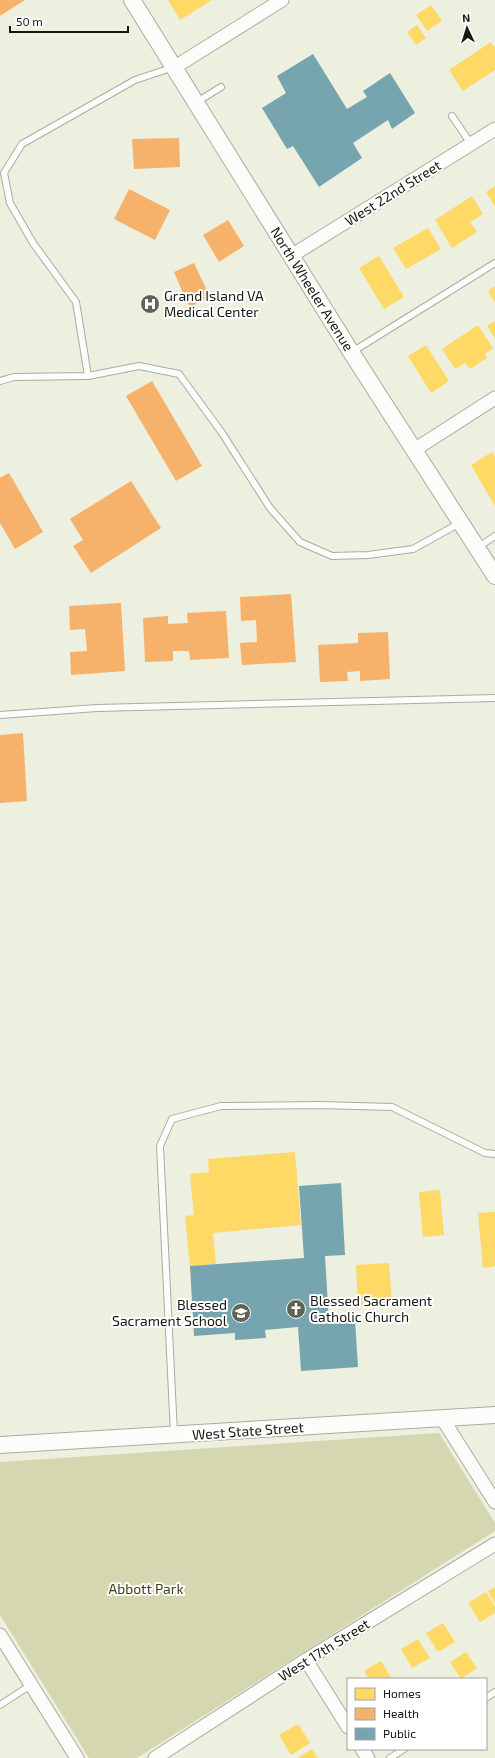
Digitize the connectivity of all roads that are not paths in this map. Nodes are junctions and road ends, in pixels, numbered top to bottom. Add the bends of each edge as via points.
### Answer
1 (132, 0) edge
2 (282, 0) edge
3 (175, 67) junction
4 (221, 87) dead end
5 (197, 102) junction
6 (452, 116) dead end
7 (495, 129) edge
8 (471, 144) junction
9 (290, 256) junction
10 (495, 263) edge
11 (351, 352) junction
12 (88, 376) junction
13 (0, 381) edge
14 (495, 398) edge
15 (414, 450) junction
16 (461, 522) junction
17 (495, 536) edge
18 (477, 548) junction
19 (495, 576) edge
20 (495, 698) edge
21 (0, 715) edge
22 (495, 1154) edge
23 (495, 1415) edge
24 (442, 1418) junction
25 (174, 1436) junction
26 (0, 1445) edge
27 (495, 1502) edge
28 (495, 1544) edge
29 (0, 1635) edge
30 (306, 1660) junction
31 (31, 1685) junction
32 (0, 1705) edge
33 (347, 1725) edge
34 (402, 1750) edge
35 (77, 1758) edge
36 (155, 1758) edge
37 (390, 1758) edge

1 - 3 street, North Wheeler Avenue
2 - 3 street
3 - 5 street, North Wheeler Avenue
3 - 12 lane via 135,80 22,144 4,172 10,203 33,243 76,302
4 - 5 lane
5 - 9 street, North Wheeler Avenue
6 - 8 lane
7 - 8 street, West 22nd Street
8 - 9 street, West 22nd Street
9 - 11 street, North Wheeler Avenue
10 - 11 lane
11 - 15 street, North Wheeler Avenue
12 - 13 lane via 14,377
12 - 16 lane via 139,366 179,374 222,433 270,508 300,542 332,556 368,555 412,549
14 - 15 street
15 - 16 street, North Wheeler Avenue
16 - 18 street, North Wheeler Avenue
17 - 18 lane
18 - 19 street, North Wheeler Avenue
20 - 21 lane via 96,708
22 - 25 lane via 485,1153 392,1107 221,1106 172,1119 160,1146
23 - 24 street, West State Street
24 - 25 street, West State Street
24 - 27 street
25 - 26 street, West State Street
28 - 30 street, West 17th Street
29 - 31 street
30 - 33 street
30 - 36 street, West 17th Street
31 - 32 lane
31 - 35 street
34 - 37 lane

